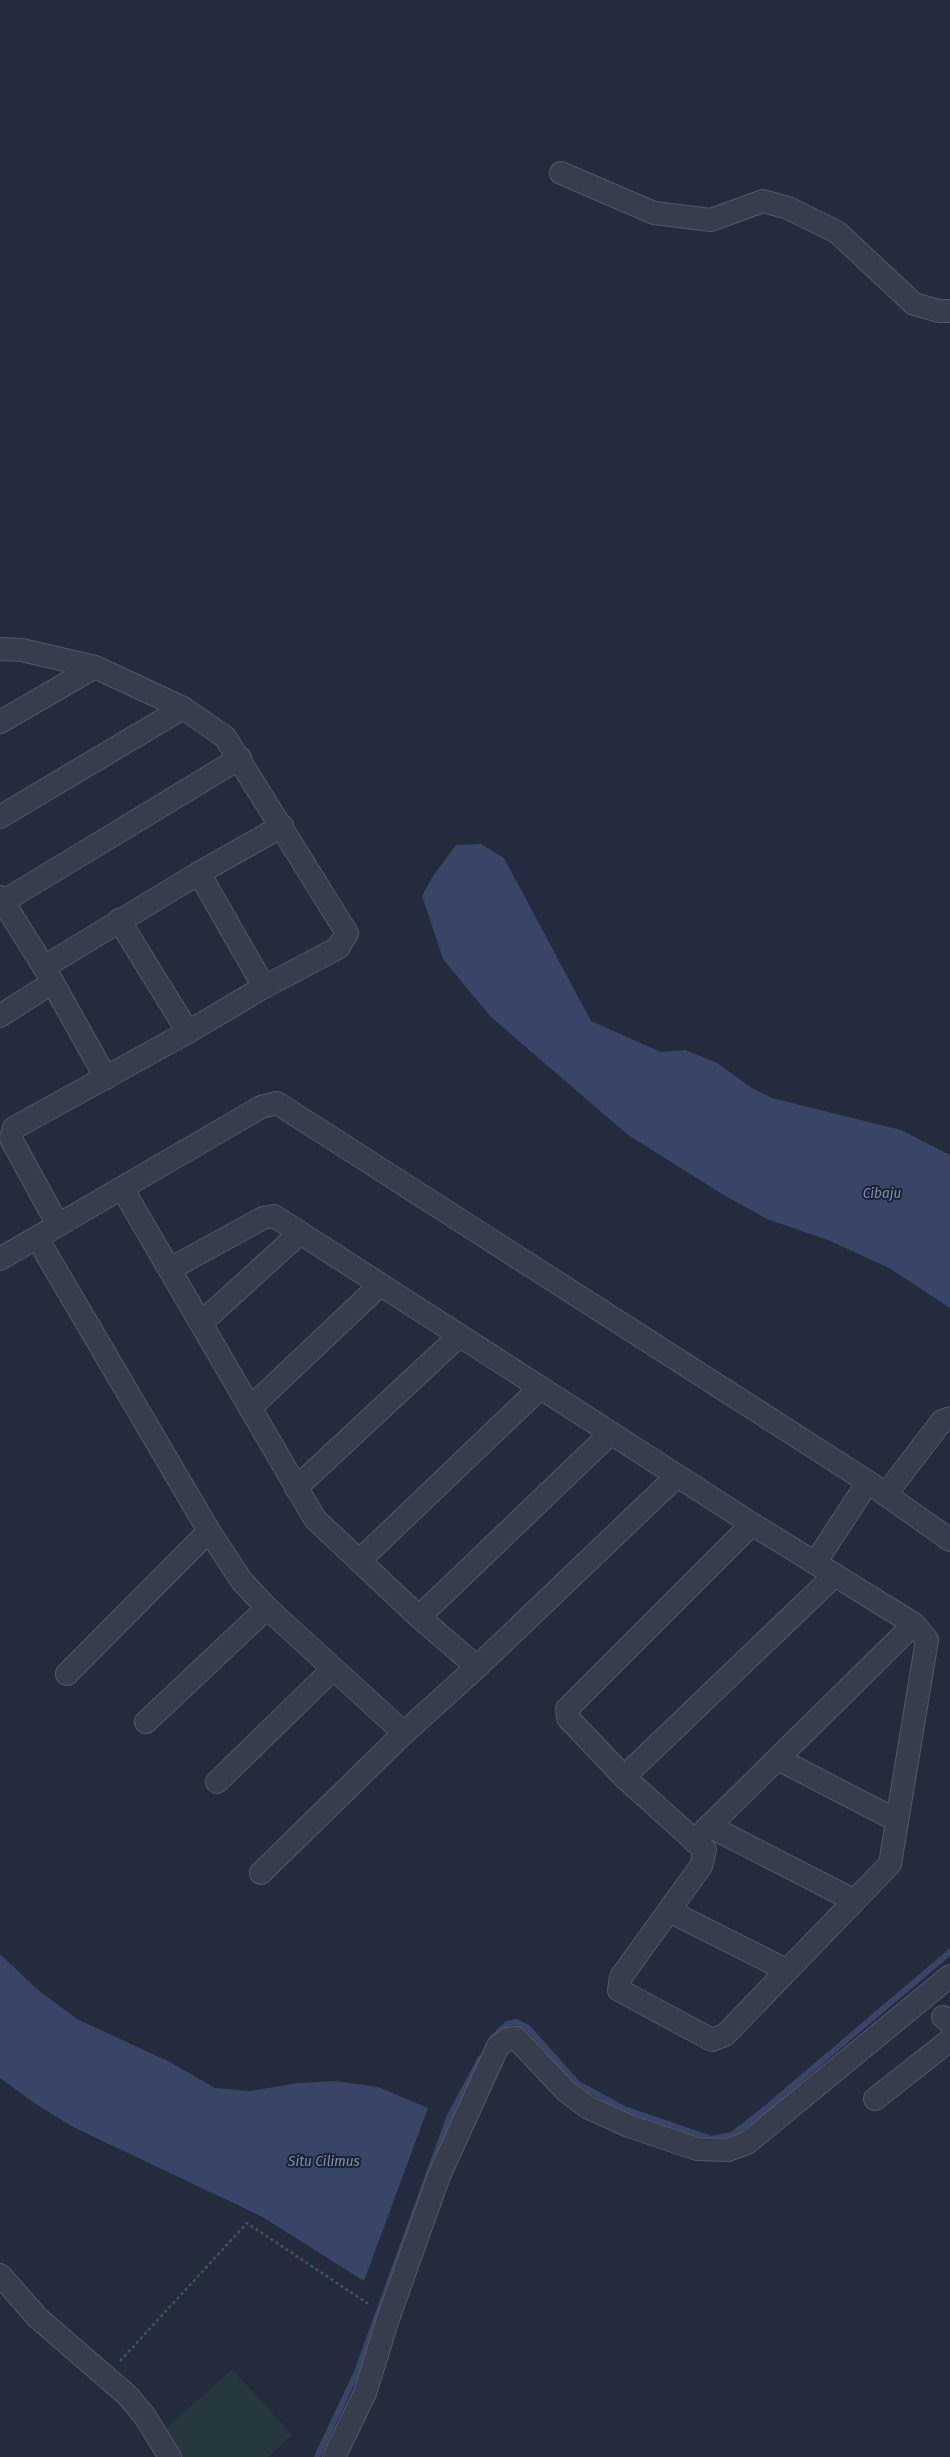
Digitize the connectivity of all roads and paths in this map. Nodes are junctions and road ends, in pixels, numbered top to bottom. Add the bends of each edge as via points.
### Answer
1 (561, 173) dead end
2 (950, 310) edge
3 (0, 649) edge
4 (95, 667) junction
5 (183, 708) junction
6 (0, 722) edge
7 (240, 758) junction
8 (0, 817) edge
9 (282, 826) junction
10 (199, 873) junction
11 (2, 899) edge
12 (119, 920) junction
13 (44, 967) junction
14 (264, 987) junction
15 (39, 992) dead end
16 (0, 1016) edge
17 (188, 1032) junction
18 (106, 1078) junction
19 (122, 1188) junction
20 (58, 1225) junction
21 (300, 1233) junction
22 (37, 1238) junction
23 (0, 1259) edge
24 (170, 1269) junction
25 (379, 1286) junction
26 (201, 1322) junction
27 (458, 1337) junction
28 (540, 1388) junction
29 (250, 1408) junction
30 (950, 1418) edge
31 (611, 1434) junction
32 (677, 1476) junction
33 (296, 1488) junction
34 (877, 1488) junction
35 (752, 1524) junction
36 (209, 1532) junction
37 (950, 1540) edge
38 (359, 1561) junction
39 (815, 1563) junction
40 (835, 1574) junction
41 (266, 1608) junction
42 (419, 1617) junction
43 (914, 1624) junction
44 (477, 1667) junction
45 (333, 1669) junction
46 (67, 1674) dead end
47 (146, 1722) dead end
48 (404, 1733) junction
49 (778, 1759) junction
50 (624, 1777) junction
51 (217, 1782) dead end
52 (896, 1820) junction
53 (702, 1833) junction
54 (261, 1873) dead end
55 (853, 1900) junction
56 (669, 1911) junction
57 (786, 1970) junction
58 (950, 1976) edge
59 (950, 2040) edge
60 (875, 2099) dead end
61 (0, 2275) edge
62 (363, 2300) dead end
63 (106, 2376) junction
64 (170, 2457) edge
65 (334, 2457) edge

1 - 2 street via 654,213 711,220 763,201 788,208 837,232 914,304 939,311
3 - 4 street via 22,650
4 - 5 street
4 - 6 street
5 - 7 street via 225,737
5 - 8 street
7 - 9 street
7 - 11 street
9 - 10 street
9 - 14 street via 347,933 338,948
10 - 12 street
10 - 14 street
11 - 13 street
12 - 13 street
12 - 17 street
13 - 18 street
14 - 17 street
15 - 16 street
17 - 18 street
18 - 20 street via 14,1128 12,1140
19 - 20 street
19 - 24 street
19 - 34 street via 261,1107 277,1103
20 - 22 street
21 - 24 street via 274,1216 263,1218
21 - 25 street
21 - 26 street
22 - 23 street
22 - 36 street
24 - 26 street
25 - 27 street
25 - 29 street
26 - 29 street
27 - 28 street
27 - 33 street
28 - 31 street
28 - 38 street
29 - 33 street
30 - 34 street via 942,1421
31 - 32 street
31 - 42 street
32 - 35 street
32 - 44 street
33 - 38 street via 315,1519
34 - 37 street
34 - 39 street
35 - 39 street
35 - 50 street via 567,1709 568,1718
36 - 41 street via 241,1580
36 - 46 street
38 - 42 street
39 - 40 street
40 - 43 street
40 - 50 street
41 - 45 street
41 - 47 street
42 - 44 street
43 - 49 street
43 - 52 street via 928,1640
44 - 48 street
45 - 48 street
45 - 51 street
48 - 54 street
49 - 52 street
49 - 53 street
50 - 53 street
52 - 55 street via 890,1864
53 - 55 street
53 - 56 street via 705,1850 701,1866
55 - 57 street
56 - 57 street
56 - 57 street via 621,1977 619,1990 712,2040 725,2035
58 - 65 street via 747,2143 728,2150 697,2149 629,2126 587,2107 566,2091 516,2038 503,2042 498,2046 471,2102 439,2176 388,2316 365,2393
59 - 60 street
61 - 63 street via 38,2318
62 - 63 path via 246,2224
63 - 64 street via 144,2415

